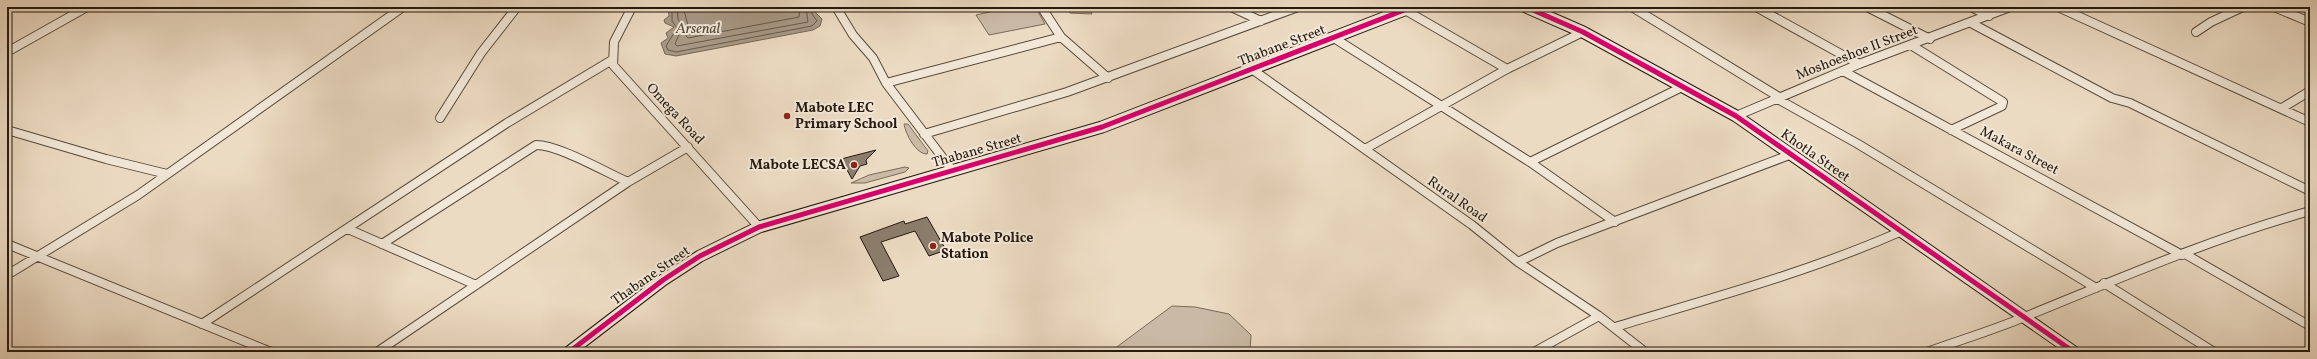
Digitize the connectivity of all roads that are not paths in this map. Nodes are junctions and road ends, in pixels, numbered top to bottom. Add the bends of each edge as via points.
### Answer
1 (87, 7) edge
2 (403, 7) edge
3 (517, 7) edge
4 (632, 7) edge
5 (836, 7) edge
6 (1231, 7) edge
7 (1298, 7) edge
8 (1526, 7) edge
9 (1632, 7) edge
10 (1756, 7) edge
11 (1867, 7) edge
12 (1971, 7) edge
13 (2010, 7) edge
14 (2058, 7) edge
15 (2243, 7) edge
16 (2274, 7) edge
17 (1408, 8) edge
18 (1044, 11) dead end
19 (1990, 16) junction
20 (1262, 21) junction
21 (2310, 22) edge
22 (1972, 23) junction
23 (1583, 32) junction
24 (2196, 32) dead end
25 (1061, 37) junction
26 (1334, 38) junction
27 (1930, 39) junction
28 (1911, 45) junction
29 (7, 52) edge
30 (612, 60) junction
31 (1859, 64) junction
32 (1507, 69) junction
33 (1253, 70) junction
34 (1843, 71) junction
35 (1108, 78) junction
36 (886, 83) junction
37 (1684, 86) junction
38 (2310, 91) edge
39 (1778, 97) junction
40 (1439, 105) junction
41 (2282, 108) junction
42 (1736, 116) junction
43 (440, 118) dead end
44 (2310, 122) edge
45 (7, 130) edge
46 (1950, 130) junction
47 (924, 134) junction
48 (688, 147) junction
49 (1366, 149) junction
50 (1792, 154) junction
51 (1530, 162) junction
52 (952, 170) junction
53 (167, 174) junction
54 (628, 182) junction
55 (2310, 191) edge
56 (2310, 211) edge
57 (1614, 222) junction
58 (759, 227) junction
59 (348, 229) junction
60 (1902, 231) junction
61 (7, 244) edge
62 (382, 244) junction
63 (2183, 254) junction
64 (36, 257) junction
65 (1518, 262) junction
66 (7, 275) edge
67 (476, 285) junction
68 (2100, 285) junction
69 (1599, 316) junction
70 (2025, 317) junction
71 (202, 324) junction
72 (2310, 326) edge
73 (1615, 327) junction
74 (1541, 350) edge
75 (271, 352) edge
76 (377, 352) edge
77 (568, 352) edge
78 (1645, 352) edge
79 (1927, 352) edge
80 (2074, 352) edge
81 (2214, 352) edge

1 - 29 street
2 - 53 street via 364,32 250,117
3 - 43 street via 481,53
4 - 30 street via 616,38
5 - 36 street via 853,35 873,58
6 - 20 street
7 - 20 street
8 - 23 street, Khotla Street
9 - 39 street
10 - 31 street
11 - 27 street
12 - 19 street
13 - 19 street, Moshoeshoe II Street
14 - 41 street
15 - 24 street
16 - 21 street
17 - 26 street, Thabane Street
17 - 32 street
18 - 25 street
19 - 22 street, Moshoeshoe II Street
20 - 35 street
22 - 27 street, Moshoeshoe II Street
22 - 55 street via 2112,98 2130,103
23 - 32 street
23 - 37 street, Khotla Street
25 - 35 street
25 - 36 street
26 - 33 street, Thabane Street
26 - 40 street
27 - 28 street, Moshoeshoe II Street
28 - 31 street, Moshoeshoe II Street
28 - 46 street via 2003,102 2002,106
30 - 48 street, Omega Road via 616,70
30 - 59 street via 506,123
31 - 34 street, Moshoeshoe II Street
32 - 40 street
33 - 49 street, Rural Road
33 - 52 street, Thabane Street via 1102,127
34 - 39 street, Moshoeshoe II Street
34 - 46 street, Makara Street
35 - 47 street
36 - 47 street
37 - 42 street, Khotla Street
37 - 51 street
38 - 41 street
39 - 42 street, Moshoeshoe II Street
39 - 68 street via 1962,208
40 - 49 street
40 - 51 street
41 - 44 street
42 - 50 street, Khotla Street
45 - 53 street
46 - 63 street, Makara Street
47 - 52 street
48 - 54 street
48 - 58 street, Omega Road
49 - 65 street, Rural Road via 1472,225
50 - 57 street
50 - 60 street, Khotla Street
51 - 57 street
52 - 58 street, Thabane Street
53 - 64 street via 138,195
54 - 62 street via 569,155 544,145 536,145
54 - 67 street
56 - 63 street
57 - 65 street via 1557,243
58 - 77 street, Thabane Street via 700,256 663,280
59 - 62 street
59 - 71 street
60 - 70 street, Khotla Street
60 - 73 street via 1855,252 1787,276
61 - 64 street
62 - 67 street
63 - 68 street
63 - 72 street, Makara Street
64 - 66 street
64 - 71 street
65 - 69 street, Rural Road
67 - 76 street
68 - 70 street
68 - 81 street
69 - 73 street, Rural Road
69 - 74 street
70 - 79 street
70 - 80 street, Khotla Street
71 - 75 street
73 - 78 street, Rural Road

